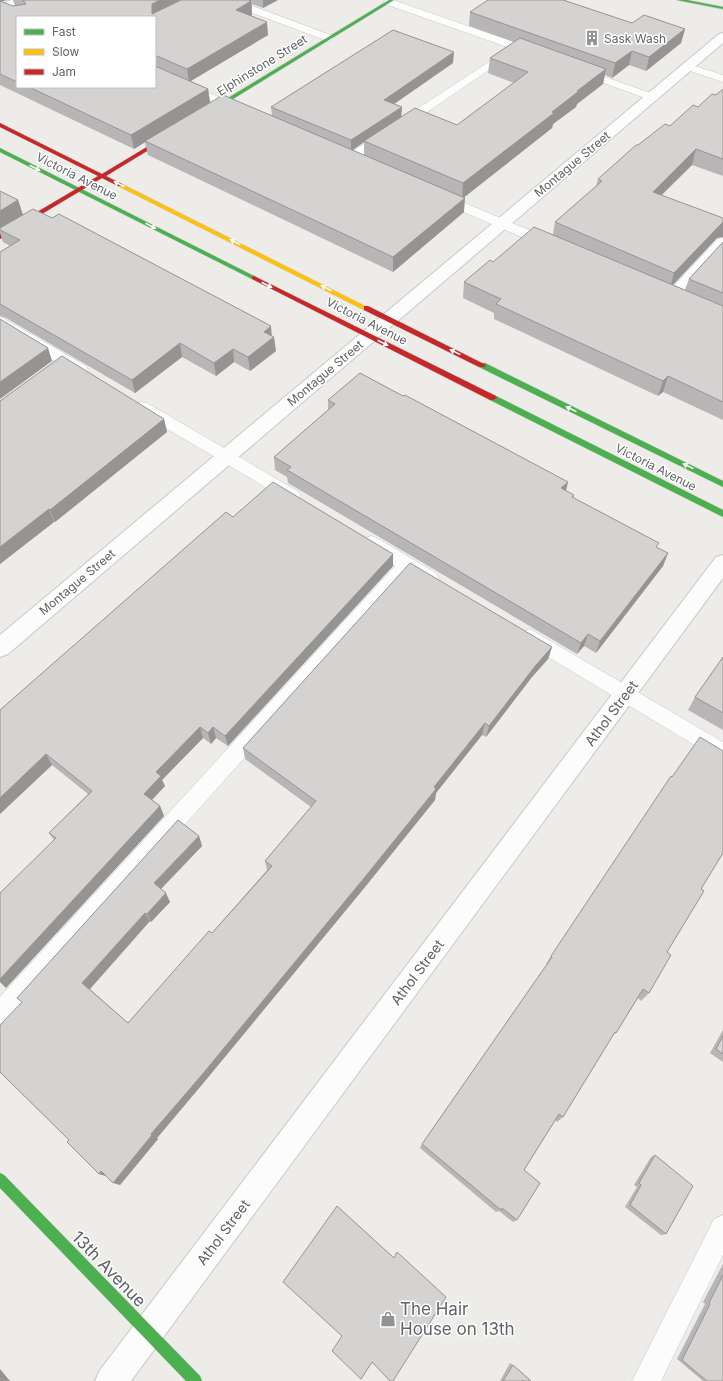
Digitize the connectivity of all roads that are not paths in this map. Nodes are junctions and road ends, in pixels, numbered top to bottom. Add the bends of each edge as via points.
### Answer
1 (20, 0) edge
2 (227, 0) edge
3 (679, 0) edge
4 (390, 1) edge
5 (1, 8) edge
6 (723, 8) edge
7 (17, 14) edge
8 (723, 37) edge
9 (329, 38) junction
10 (516, 47) junction
11 (545, 57) edge
12 (688, 67) junction
13 (573, 68) edge
14 (156, 73) edge
15 (723, 79) edge
16 (652, 98) junction
17 (224, 102) junction
18 (252, 115) edge
19 (197, 119) edge
20 (0, 125) edge
21 (177, 131) edge
22 (0, 150) edge
23 (337, 152) edge
24 (351, 158) junction
25 (365, 164) edge
26 (102, 175) junction
27 (78, 190) junction
28 (430, 192) edge
29 (503, 223) junction
30 (0, 237) edge
31 (723, 242) edge
32 (559, 248) edge
33 (658, 290) edge
34 (672, 296) junction
35 (687, 303) edge
36 (388, 319) junction
37 (0, 322) edge
38 (369, 336) junction
39 (93, 377) edge
40 (126, 397) edge
41 (226, 456) junction
42 (723, 484) edge
43 (306, 504) edge
44 (723, 514) edge
45 (360, 536) edge
46 (723, 563) edge
47 (407, 564) junction
48 (441, 584) edge
49 (516, 629) edge
50 (0, 648) edge
51 (625, 694) junction
52 (723, 752) edge
53 (0, 1014) edge
54 (0, 1179) edge
55 (723, 1228) edge
56 (148, 1332) junction
57 (111, 1381) edge
58 (195, 1381) edge
59 (646, 1381) edge

1 - 5 street
2 - 9 lane
3 - 6 street
4 - 9 street, Elphinstone Street
4 - 10 lane
5 - 7 lane
8 - 12 street, Montague Street
9 - 17 street, Elphinstone Street
10 - 11 lane
10 - 24 lane
12 - 15 lane
12 - 16 street, Montague Street
13 - 16 lane
14 - 17 lane
16 - 29 street, Montague Street
17 - 18 lane
17 - 19 street, Elphinstone Street
20 - 26 street, Victoria Avenue
21 - 26 street
22 -> 27 street, Victoria Avenue
23 - 24 lane
24 - 25 lane
26 - 27 street
36 -> 26 street, Victoria Avenue
27 - 30 street
27 -> 38 street, Victoria Avenue
28 - 29 lane
29 - 32 lane
29 - 36 street, Montague Street
31 - 34 lane
33 - 34 lane
34 - 35 lane
36 - 38 street, Montague Street
42 -> 36 street, Victoria Avenue
37 - 39 lane via 60,366
38 - 41 street, Montague Street
38 -> 44 street, Victoria Avenue
40 - 41 lane
41 - 43 lane
41 - 50 street, Montague Street
45 - 47 lane
46 - 51 street, Athol Street
47 - 48 lane
47 - 53 lane
49 - 51 lane
51 - 52 lane
51 - 56 street, Athol Street
54 - 56 street, 13th Avenue
55 - 59 lane
56 - 57 street, Athol Street
56 - 58 street, 13th Avenue

